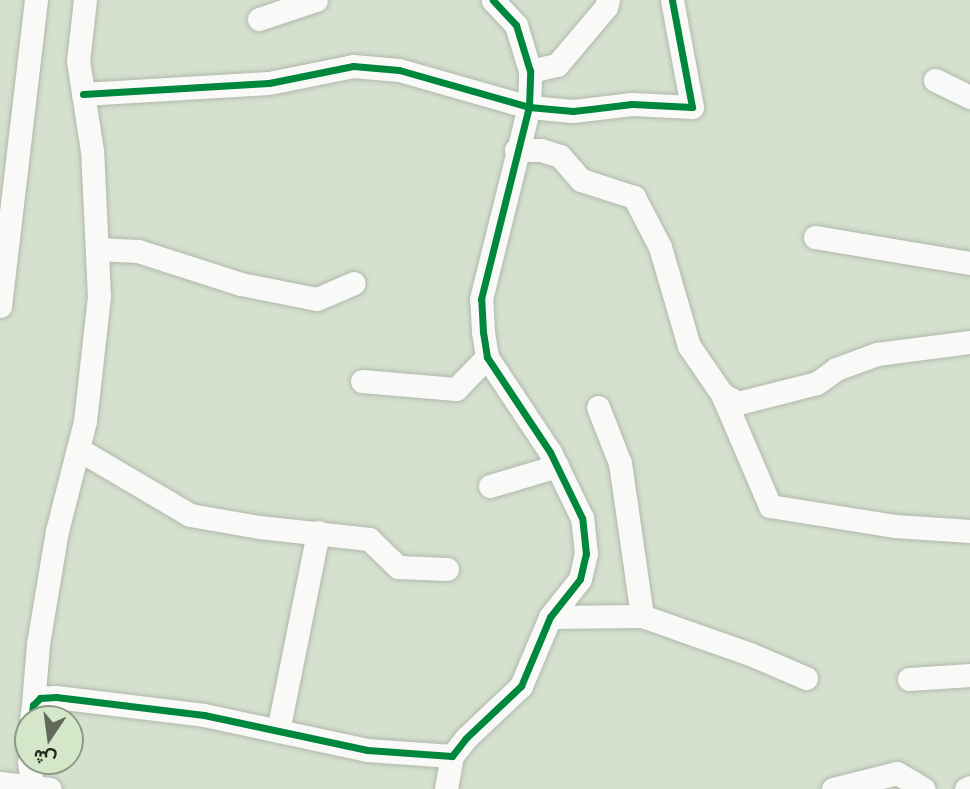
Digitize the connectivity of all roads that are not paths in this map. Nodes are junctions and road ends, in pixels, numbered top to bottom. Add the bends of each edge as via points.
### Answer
1 (36, 0) edge
2 (85, 0) edge
3 (316, 0) edge
4 (493, 0) edge
5 (608, 0) edge
6 (672, 0) edge
7 (260, 19) dead end
8 (530, 71) junction
9 (935, 80) dead end
10 (83, 94) junction
11 (970, 97) edge
12 (529, 107) junction
13 (516, 150) junction
14 (815, 237) dead end
15 (97, 249) junction
16 (970, 263) edge
17 (354, 284) dead end
18 (0, 306) edge
19 (970, 342) edge
20 (487, 357) junction
21 (362, 381) dead end
22 (722, 394) junction
23 (598, 407) dead end
24 (78, 449) junction
25 (557, 466) junction
26 (490, 486) dead end
27 (970, 531) edge
28 (318, 532) junction
29 (447, 569) dead end
30 (642, 616) junction
31 (550, 617) junction
32 (970, 675) edge
33 (806, 678) dead end
34 (909, 679) dead end
35 (33, 705) edge
36 (36, 705) edge
37 (278, 731) junction
38 (452, 756) junction
39 (0, 783) edge
40 (41, 787) edge
41 (446, 789) edge
42 (832, 789) edge
43 (923, 789) edge

1 - 18 street
2 - 10 street via 78,61
3 - 7 street
4 - 8 street via 516,25
5 - 8 street via 557,65
6 - 12 street via 692,107 632,104 573,111
8 - 12 street
9 - 11 street
10 - 12 street via 269,83 353,66 399,70
10 - 15 street via 92,151
12 - 13 street
13 - 20 street via 481,299
13 - 22 street via 560,156 581,180 634,197 660,247 689,346
14 - 16 street
15 - 17 street via 138,251 241,284 317,299
15 - 24 street via 99,297
19 - 22 street via 877,354 836,369 817,383 737,403
20 - 21 street via 456,389
20 - 25 street
22 - 27 street via 771,506 895,526
23 - 30 street via 620,463
24 - 28 street via 190,515
24 - 35 street via 57,531
25 - 26 street
25 - 31 street via 583,518 586,554 580,579
28 - 29 street via 369,539 398,567
28 - 37 street
30 - 31 street
30 - 33 street
31 - 38 street via 521,687
32 - 34 street
36 - 37 street via 40,698 56,697 204,715
37 - 38 street via 367,750
38 - 41 street
39 - 40 street
42 - 43 street via 897,773

